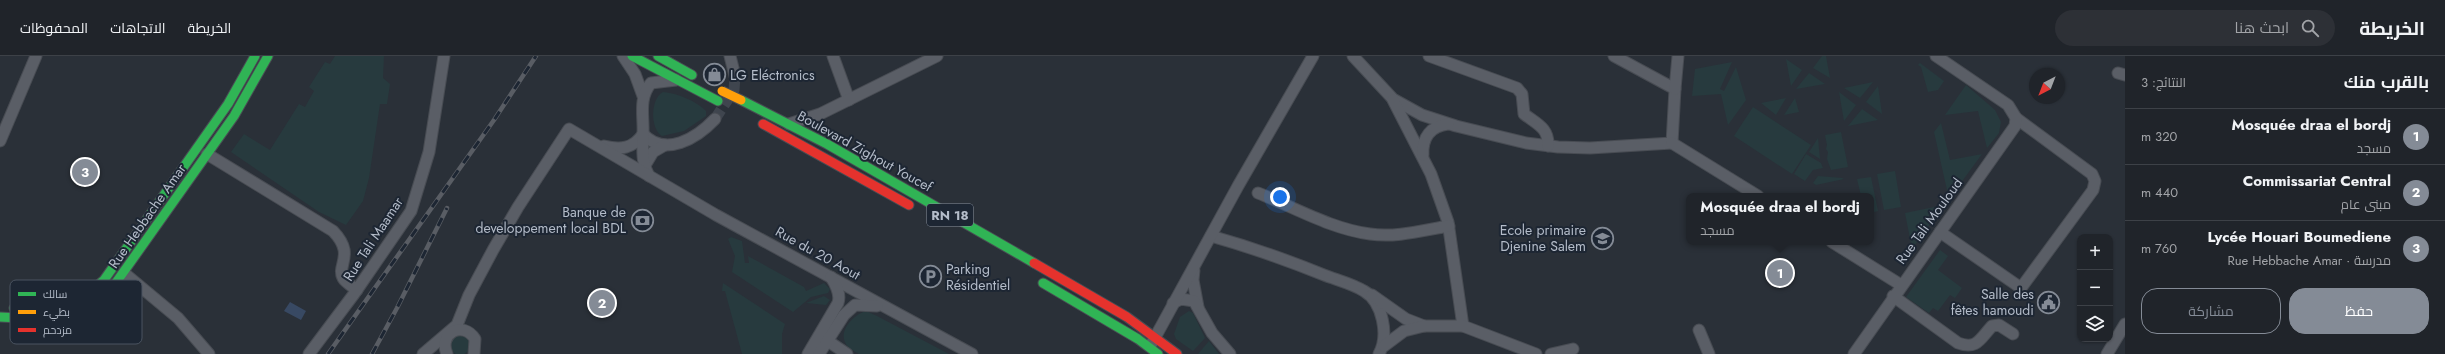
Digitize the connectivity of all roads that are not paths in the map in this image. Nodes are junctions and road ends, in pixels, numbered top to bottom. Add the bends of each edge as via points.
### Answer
1 (36, 56) edge
2 (255, 56) edge
3 (268, 56) edge
4 (437, 56) edge
5 (444, 56) edge
6 (452, 56) edge
7 (623, 56) edge
8 (632, 56) edge
9 (658, 56) edge
10 (730, 56) edge
11 (833, 56) edge
12 (1313, 56) edge
13 (1353, 56) edge
14 (1429, 56) edge
15 (1614, 56) edge
16 (1678, 56) edge
17 (1936, 56) edge
18 (932, 57) edge
19 (735, 76) tunnel mouth
20 (676, 80) junction
21 (703, 80) dead end
22 (719, 89) dead end
23 (1675, 89) junction
24 (643, 96) junction
25 (1393, 99) junction
26 (848, 100) junction
27 (721, 103) dead end
28 (824, 112) junction
29 (2016, 118) junction
30 (715, 119) tunnel mouth
31 (757, 121) dead end
32 (789, 124) junction
33 (1448, 124) junction
34 (433, 132) junction
35 (643, 134) junction
36 (0, 141) edge
37 (1672, 143) junction
38 (827, 144) junction
39 (597, 145) junction
40 (665, 145) junction
41 (1548, 146) junction
42 (207, 154) junction
43 (1424, 158) junction
44 (647, 172) junction
45 (1258, 193) dead end
46 (1753, 193) edge
47 (920, 211) dead end
48 (1449, 226) junction
49 (1940, 232) junction
50 (1211, 236) junction
51 (1837, 245) edge
52 (1197, 261) junction
53 (124, 273) junction
54 (831, 277) junction
55 (1035, 278) dead end
56 (102, 280) edge
57 (118, 280) edge
58 (132, 280) edge
59 (1901, 285) junction
60 (142, 288) edge
61 (357, 290) junction
62 (856, 291) junction
63 (1365, 291) junction
64 (1893, 296) junction
65 (839, 298) junction
66 (1173, 303) junction
67 (6, 307) dead end
68 (10, 307) edge
69 (883, 307) junction
70 (1198, 307) junction
71 (464, 309) junction
72 (0, 317) edge
73 (10, 318) edge
74 (2125, 324) edge
75 (1424, 326) junction
76 (1463, 326) junction
77 (1698, 330) dead end
78 (448, 334) junction
79 (2013, 334) dead end
80 (1156, 336) junction
81 (824, 338) junction
82 (476, 347) edge
83 (1573, 349) dead end
84 (1382, 350) edge
85 (1151, 352) edge
86 (424, 353) edge
87 (208, 354) edge
88 (309, 354) edge
89 (447, 354) edge
90 (808, 354) edge
91 (819, 354) edge
92 (847, 354) edge
93 (972, 354) edge
94 (1177, 354) edge
95 (1230, 354) edge
96 (1536, 354) edge
97 (1550, 354) edge
98 (1709, 354) edge
99 (1854, 354) edge
100 (2107, 354) edge

1 - 36 street
2 - 56 main road, Rue Hebbache Amar via 228,104 122,256
3 - 42 main road, Rue Hebbache Amar via 251,89
4 - 34 street via 430,108
5 - 34 street, Rue Tali Maamar
6 - 34 street via 444,109
7 - 24 street via 635,74
8 - 20 main road
9 - 21 main road
10 - 19 street
11 - 26 street
12 - 50 street
13 - 25 street
14 - 41 street via 1517,88 1524,100 1524,114 1544,130 1548,136
15 - 23 street
16 - 23 street
17 - 29 street via 2008,105
18 - 26 street
20 - 24 street via 651,83
20 - 27 main road
22 - 32 main road, Boulevard Zighout Youcef / RN 18, bridge
23 - 37 street
24 - 35 street
25 - 33 street via 1422,115
25 - 43 street
26 - 28 street
28 - 32 street
28 - 38 street via 814,126
29 - 49 street, Rue Tali Mouloud via 2012,133
29 - 49 street via 2092,174 2093,190 2020,288
30 - 40 street via 691,138
31 - 47 main road, Boulevard Zighout Youcef / RN 18
32 - 38 main road, Boulevard Zighout Youcef / RN 18
33 - 41 street
33 - 43 street via 1440,125 1427,136 1423,145
34 - 61 street, Rue Tali Maamar via 423,177 411,211
35 - 39 street via 629,147 615,149
35 - 40 street via 652,142
35 - 44 street via 641,150
37 - 41 street via 1590,148
37 - 46 street
38 - 80 main road, Boulevard Zighout Youcef / RN 18
39 - 44 street, Rue du 20 Aout
39 - 71 street, Rue du 20 Aout via 572,130 567,131 493,250
40 - 44 street via 653,152
42 - 53 main road, Rue Hebbache Amar
42 - 61 street via 333,231 340,238 344,248 346,258 341,273 343,279
43 - 48 street
44 - 54 street, Rue du 20 Aout
45 - 48 street via 1327,221 1370,234 1389,235
48 - 76 street
49 - 59 street, Rue Tali Mouloud
50 - 52 street
50 - 63 street via 1290,261
51 - 59 street
52 - 66 street
52 - 70 street via 1193,280
53 - 57 main road, Rue Hebbache Amar
53 - 58 street
54 - 62 street, Rue du 20 Aout
54 - 65 street
55 - 85 main road via 1138,339
59 - 64 street, Rue Tali Mouloud
60 - 87 street via 178,318
61 - 88 street, Rue Tali Maamar
62 - 65 street via 844,293
62 - 69 street, Rue du 20 Aout
63 - 75 street via 1406,319
63 - 84 street via 1380,311 1383,322
64 - 79 street via 1958,343 1968,347 1977,343 1992,326 1999,325
64 - 99 street, Rue Tali Mouloud
65 - 81 street
66 - 70 street via 1188,299
66 - 80 street
67 - 68 main road, Rue Hebbache Amar
69 - 81 street via 855,305
69 - 93 street, Rue du 20 Aout
70 - 95 street via 1212,333
71 - 78 street, Rue du 20 Aout via 457,325
71 - 82 street
72 - 73 main road, Rue Hebbache Amar
74 - 100 street
75 - 76 street
75 - 84 street via 1404,331
76 - 96 street
77 - 98 street
78 - 82 street via 463,329
78 - 86 street
78 - 89 street via 444,344
80 - 85 street
80 - 94 main road, Boulevard Zighout Youcef / RN 18
81 - 90 street
81 - 91 street
81 - 92 street
83 - 97 street
86 - 89 street via 434,351

